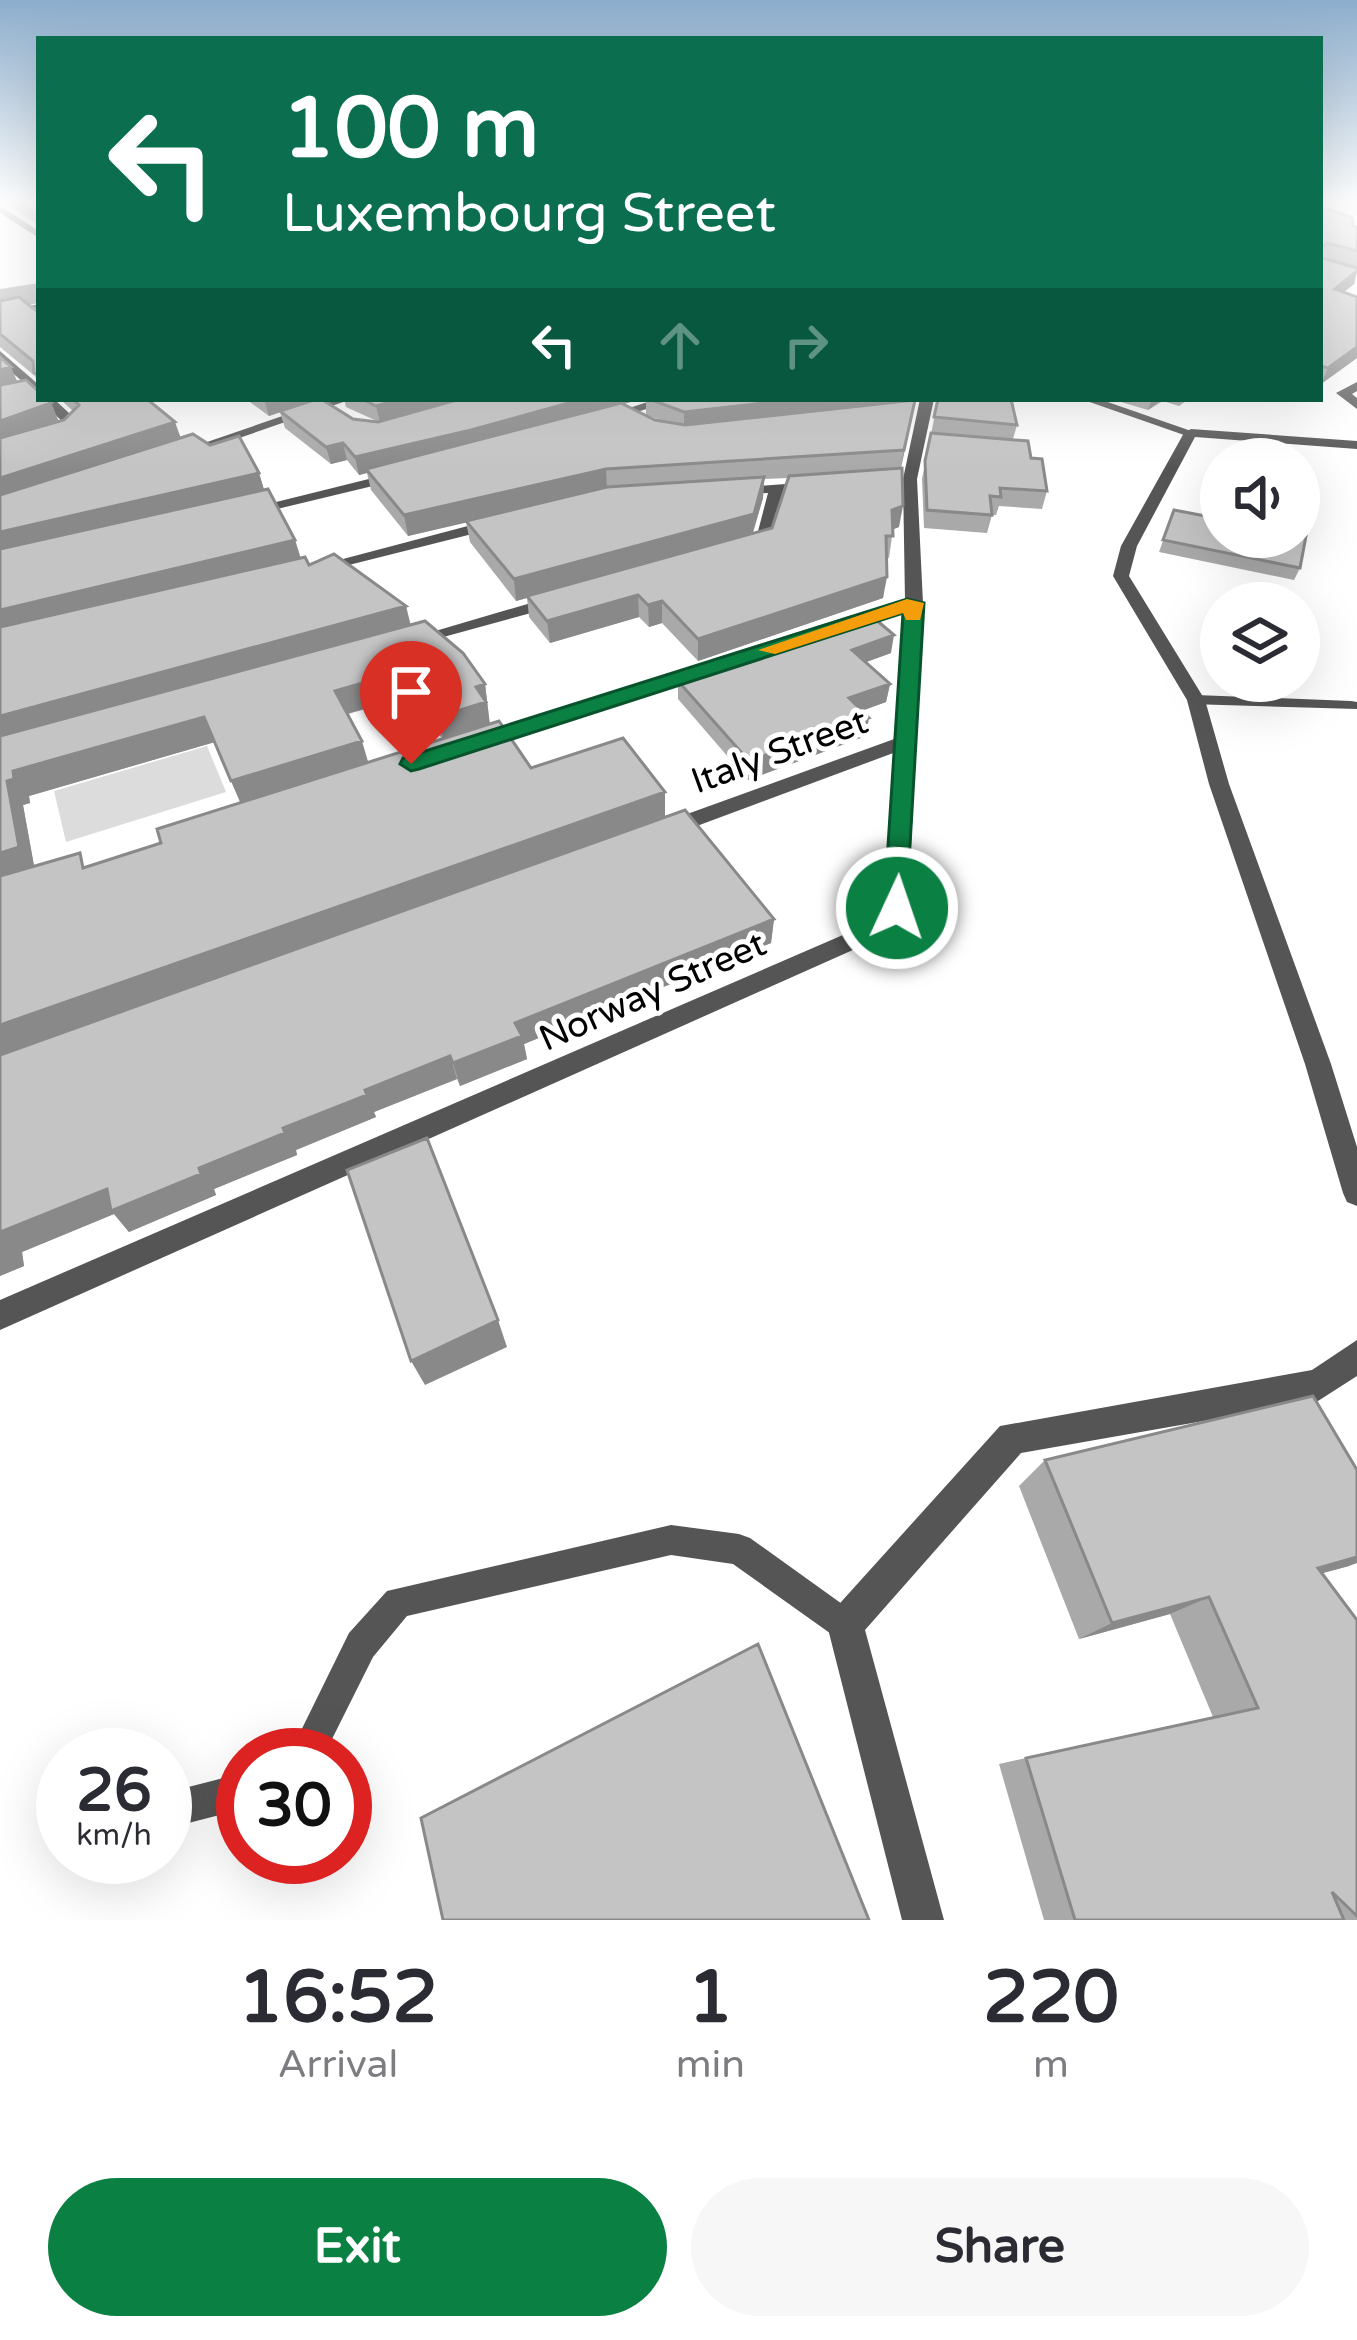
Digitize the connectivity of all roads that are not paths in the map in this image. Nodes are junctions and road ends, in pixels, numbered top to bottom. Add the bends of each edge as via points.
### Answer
1 (36, 308) edge
2 (0, 315) edge
3 (1, 357) edge
4 (1357, 386) edge
5 (36, 390) edge
6 (36, 393) edge
7 (19, 397) edge
8 (49, 402) edge
9 (320, 402) edge
10 (661, 402) edge
11 (1096, 402) edge
12 (926, 405) edge
13 (1357, 405) edge
14 (905, 412) edge
15 (623, 413) junction
16 (344, 417) edge
17 (643, 423) edge
18 (582, 425) edge
19 (1191, 433) junction
20 (45, 442) edge
21 (1357, 445) edge
22 (151, 463) edge
23 (421, 470) edge
24 (843, 484) edge
25 (777, 489) junction
26 (713, 493) edge
27 (224, 516) edge
28 (521, 517) edge
29 (718, 555) edge
30 (294, 574) edge
31 (584, 592) edge
32 (914, 603) junction
33 (822, 632) edge
34 (382, 649) edge
35 (754, 654) edge
36 (1196, 700) junction
37 (1351, 706) dead end
38 (905, 742) junction
39 (457, 749) edge
40 (640, 838) edge
41 (1357, 1193) edge
42 (0, 1315) edge
43 (1357, 1356) edge
44 (844, 1624) junction
45 (320, 1728) edge
46 (923, 1920) edge

1 - 2 street
3 - 5 street
4 - 13 street via 1343,393
6 - 7 street
8 - 20 street via 77,427
9 - 16 street
9 - 22 street
10 - 15 street
11 - 19 lane
12 - 14 street
12 - 32 street, Norway Street via 932,443 899,480
15 - 17 street
15 - 18 street
19 - 21 street
19 - 36 street via 1129,546 1121,576
23 - 27 street
24 - 25 street
25 - 26 street
25 - 29 street via 764,542
28 - 30 street
31 - 34 street
32 - 33 street
32 - 38 street, Norway Street
35 - 39 street
36 - 37 lane
36 - 41 street
38 - 40 street, Italy Street
38 - 42 street, Norway Street via 897,908 874,932
43 - 44 street via 1318,1385 1012,1438
44 - 45 lane via 739,1549 671,1540 398,1603 361,1645
44 - 46 street

